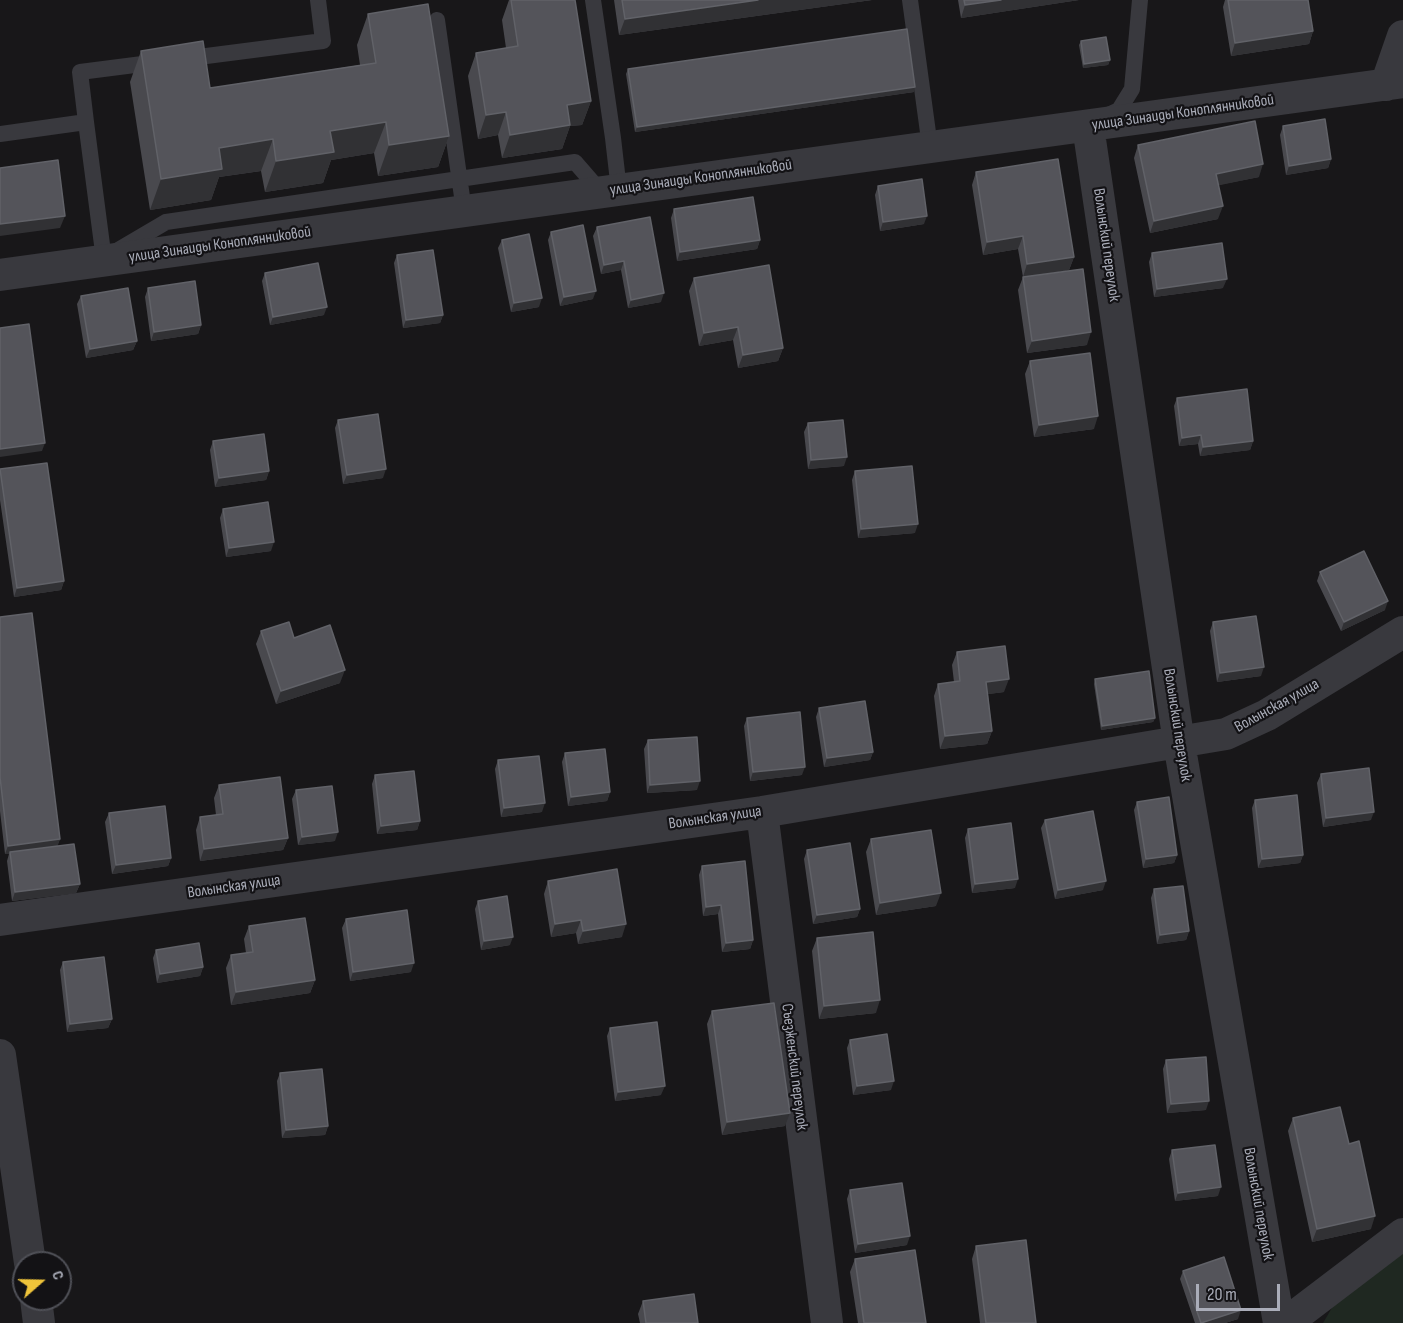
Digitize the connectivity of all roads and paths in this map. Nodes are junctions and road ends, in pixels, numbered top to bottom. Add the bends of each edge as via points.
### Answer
1 (318, 0) edge
2 (593, 0) edge
3 (909, 0) edge
4 (1140, 0) edge
5 (437, 20) dead end
6 (1403, 36) edge
7 (1394, 84) edge
8 (86, 122) junction
9 (1088, 126) junction
10 (0, 134) edge
11 (930, 147) junction
12 (459, 178) junction
13 (610, 191) junction
14 (464, 211) junction
15 (104, 259) junction
16 (0, 275) edge
17 (1403, 632) edge
18 (1179, 743) junction
19 (762, 812) junction
20 (0, 920) edge
21 (0, 1055) edge
22 (1403, 1234) edge
23 (28, 1251) edge
24 (826, 1323) edge
25 (1279, 1323) edge
26 (1286, 1323) edge

1 - 8 lane via 323,41 80,72
2 - 13 lane via 613,138
3 - 11 lane
4 - 9 lane via 1132,89 1119,110
5 - 12 lane
6 - 7 street
7 - 9 street, улица Зинаиды Коноплянниковой
8 - 10 lane
8 - 15 lane
9 - 11 street, улица Зинаиды Коноплянниковой
9 - 18 street, Волынский переулок
11 - 13 street, улица Зинаиды Коноплянниковой
12 - 13 lane via 575,162
12 - 14 lane
12 - 15 lane via 166,222
13 - 14 street, улица Зинаиды Коноплянниковой
14 - 15 street, улица Зинаиды Коноплянниковой
15 - 16 street, улица Зинаиды Коноплянниковой
17 - 18 street, Волынская улица via 1267,715 1226,735
18 - 19 street, Волынская улица
18 - 25 street, Волынский переулок
19 - 20 street, Волынская улица
19 - 24 street, Съезженский переулок
21 - 23 street
22 - 26 street

